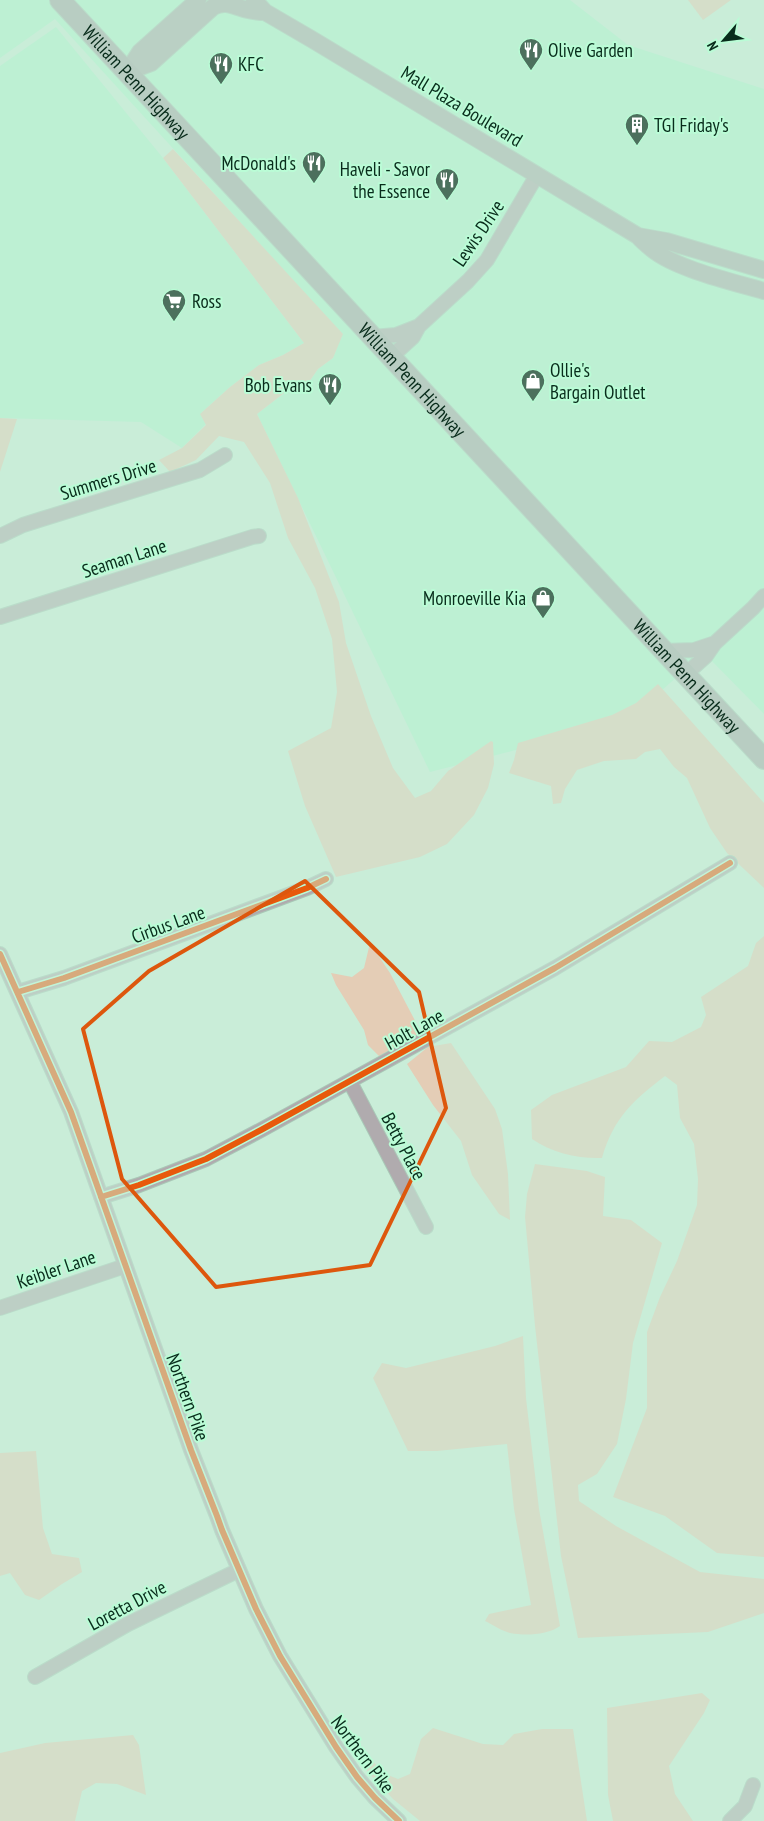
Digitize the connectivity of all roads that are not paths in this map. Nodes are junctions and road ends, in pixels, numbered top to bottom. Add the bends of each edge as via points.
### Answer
1 (60, 0) edge
2 (198, 0) edge
3 (259, 6) edge
4 (127, 72) junction
5 (537, 175) junction
6 (638, 236) junction
7 (764, 270) edge
8 (764, 291) edge
9 (419, 326) junction
10 (373, 337) junction
11 (392, 357) junction
12 (225, 455) dead end
13 (0, 536) edge
14 (259, 536) dead end
15 (764, 596) edge
16 (0, 617) edge
17 (715, 643) junction
18 (664, 651) junction
19 (686, 674) junction
20 (764, 758) edge
21 (730, 863) dead end
22 (326, 879) dead end
23 (0, 954) edge
24 (18, 992) junction
25 (350, 1082) junction
26 (101, 1197) junction
27 (426, 1227) dead end
28 (125, 1266) junction
29 (0, 1308) edge
30 (239, 1570) junction
31 (35, 1678) dead end
32 (753, 1785) dead end
33 (399, 1821) edge
34 (730, 1821) edge

1 - 4 highway, William Penn Highway
2 - 4 main road via 140,52
3 - 4 main road, Mall Plaza Boulevard via 246,10 230,3 220,3 151,63
3 - 5 main road, Mall Plaza Boulevard
4 - 10 highway, William Penn Highway
5 - 6 main road, Mall Plaza Boulevard
5 - 9 street, Lewis Drive via 487,260
6 - 7 main road, Mall Plaza Boulevard
6 - 8 main road, Mall Plaza Boulevard via 669,260
9 - 10 street, Lewis Drive via 396,335
9 - 11 street, Lewis Drive via 413,337
10 - 11 highway, William Penn Highway
11 - 18 highway, William Penn Highway
12 - 13 street, Summers Drive via 200,470 23,525
14 - 16 street, Seaman Lane
15 - 17 street
17 - 18 street via 688,651
17 - 19 street
18 - 19 highway, William Penn Highway
19 - 20 highway, William Penn Highway
21 - 25 street, Holt Lane via 555,968
22 - 24 street, Cirbus Lane
23 - 24 street, Northern Pike
24 - 26 street, Northern Pike via 71,1112
25 - 26 street, Holt Lane via 206,1159
25 - 27 street, Betty Place
26 - 28 street, Northern Pike
28 - 29 street, Keibler Lane
28 - 30 street, Northern Pike via 191,1450
30 - 31 street, Loretta Drive via 128,1624
30 - 33 street, Northern Pike via 269,1635 312,1709 358,1777
32 - 34 street via 745,1806

